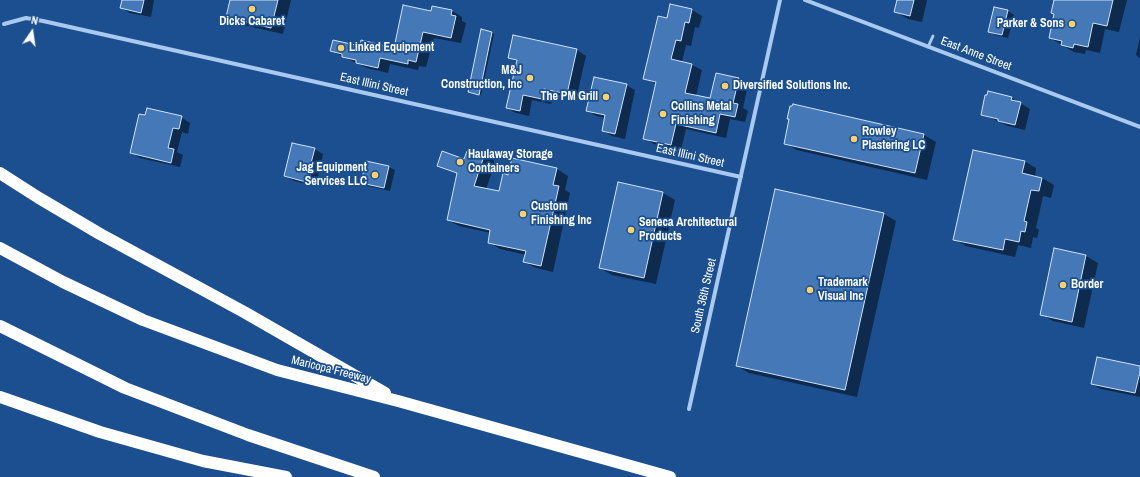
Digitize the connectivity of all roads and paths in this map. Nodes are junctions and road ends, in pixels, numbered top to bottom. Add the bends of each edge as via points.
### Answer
1 (780, 0) edge
2 (805, 0) edge
3 (4, 24) dead end
4 (933, 36) dead end
5 (928, 47) junction
6 (1140, 128) edge
7 (0, 173) edge
8 (740, 177) junction
9 (0, 248) edge
10 (0, 326) edge
11 (0, 397) edge
12 (398, 401) junction
13 (689, 410) dead end
14 (286, 477) edge
15 (374, 477) edge
16 (670, 477) edge

1 - 8 street, South 36th Street
2 - 5 street, East Anne Street
3 - 8 street, East Illini Street via 26,18 43,21
4 - 5 lane
5 - 6 street, East Anne Street
7 - 12 highway via 100,234 244,312
8 - 13 street, South 36th Street
9 - 12 highway, Maricopa Freeway via 63,282 144,320 277,370
10 - 15 highway via 125,388 248,435
11 - 14 highway via 100,432 187,457
12 - 16 highway, Maricopa Freeway

